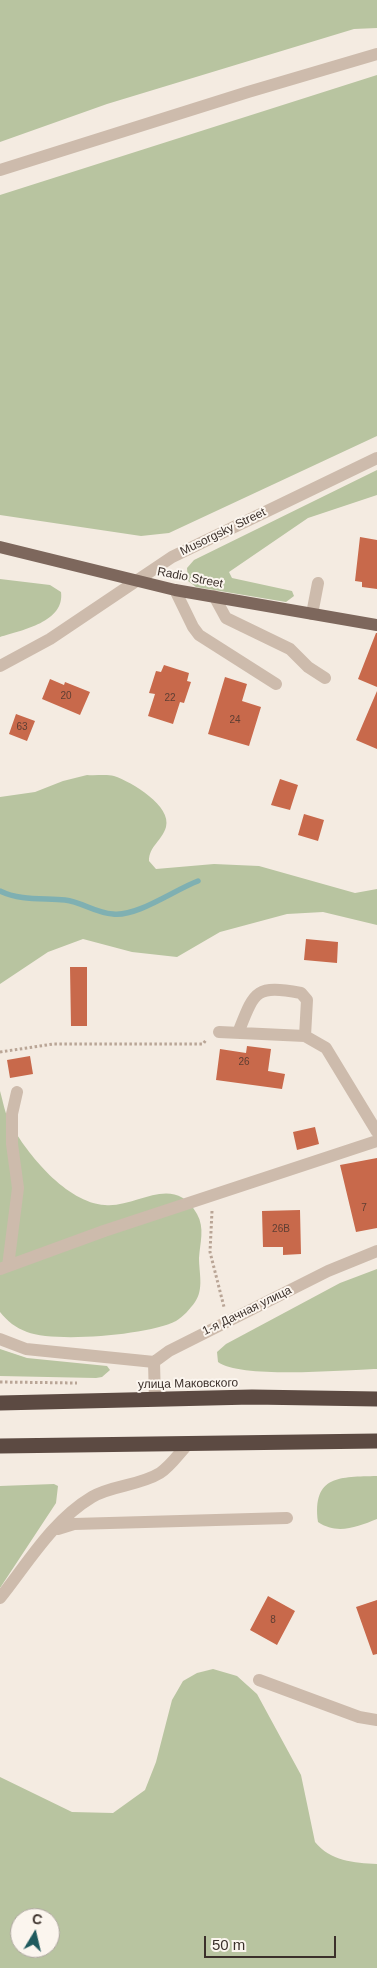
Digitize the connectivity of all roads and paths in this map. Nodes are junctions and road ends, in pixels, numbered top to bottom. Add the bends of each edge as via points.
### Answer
1 (377, 54) edge
2 (0, 170) edge
3 (377, 458) edge
4 (0, 547) edge
5 (135, 580) junction
6 (318, 584) dead end
7 (175, 590) junction
8 (214, 596) junction
9 (312, 614) junction
10 (377, 625) edge
11 (0, 666) edge
12 (325, 678) dead end
13 (276, 684) dead end
14 (219, 1032) joint
15 (238, 1032) junction
16 (305, 1036) junction
17 (0, 1052) edge
18 (17, 1092) dead end
19 (377, 1132) edge
20 (377, 1141) edge
21 (232, 1189) junction
22 (377, 1251) edge
23 (4, 1267) edge
24 (226, 1320) junction
25 (0, 1339) edge
26 (154, 1362) junction
27 (377, 1399) edge
28 (154, 1400) junction
29 (0, 1403) edge
30 (377, 1441) edge
31 (189, 1443) junction
32 (0, 1446) edge
33 (288, 1518) dead end
34 (51, 1531) junction
35 (0, 1598) edge
36 (259, 1680) dead end
37 (377, 1720) edge

1 - 2 lane
3 - 5 lane, Musorgsky Street via 172,557
4 - 5 main road, Radio Street
5 - 7 main road, Radio Street
5 - 11 lane, Musorgsky Street via 50,639
6 - 9 lane
7 - 8 main road, Radio Street
7 - 13 lane via 199,635
8 - 9 main road, Radio Street
8 - 12 lane via 226,618 290,649
9 - 10 main road, Radio Street
14 - 15 lane
14 - 17 path via 212,1034 203,1044 53,1044
15 - 16 lane
15 - 16 lane via 249,1006 260,991 271,988 302,993 307,1000
16 - 19 lane via 326,1048
18 - 23 lane via 12,1114 12,1144 18,1188
20 - 21 lane
21 - 23 lane
21 - 24 path via 212,1210 209,1233 213,1272 221,1289
22 - 24 lane, 1-я Дачная улица
24 - 26 lane, 1-я Дачная улица
25 - 26 lane via 26,1349
26 - 28 lane
27 - 28 highway, улица Маковского via 252,1397
28 - 29 highway, улица Маковского
30 - 31 highway
31 - 32 highway
31 - 34 lane via 161,1472 147,1480 93,1497
33 - 34 lane via 74,1524
34 - 35 lane
36 - 37 lane via 359,1717

